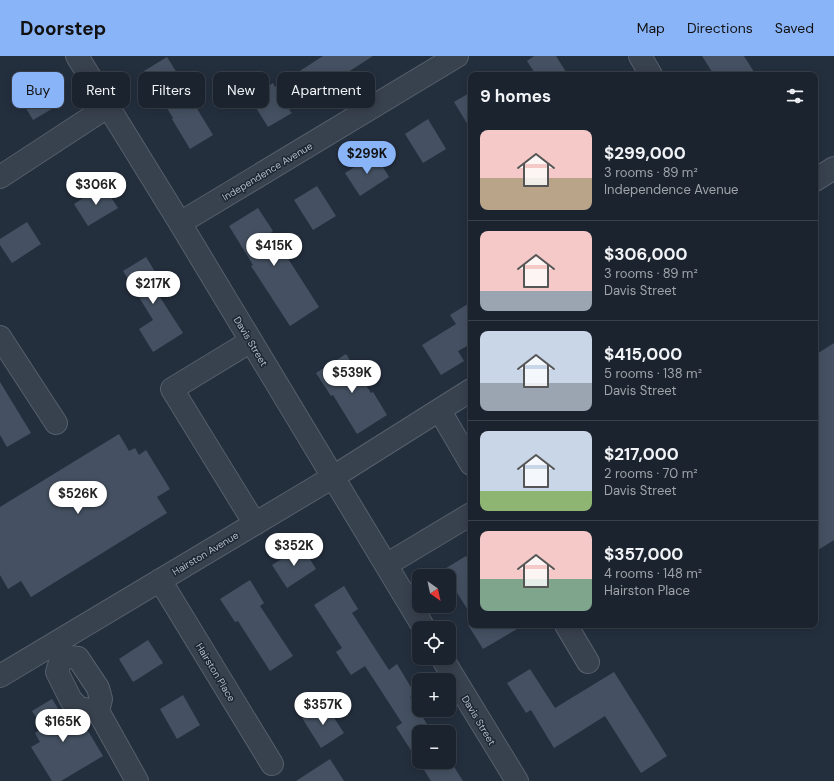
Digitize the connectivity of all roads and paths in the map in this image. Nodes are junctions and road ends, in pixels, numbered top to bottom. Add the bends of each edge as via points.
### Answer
1 (77, 56) edge
2 (457, 56) edge
3 (640, 56) edge
4 (86, 72) edge
5 (649, 72) edge
6 (105, 108) edge
7 (108, 108) edge
8 (834, 168) edge
9 (0, 178) edge
10 (818, 178) edge
11 (180, 223) junction
12 (0, 337) edge
13 (251, 341) junction
14 (468, 395) edge
15 (440, 410) junction
16 (56, 424) dead end
17 (468, 459) edge
18 (333, 477) junction
19 (468, 516) edge
20 (255, 524) junction
21 (386, 565) junction
22 (160, 580) junction
23 (420, 621) edge
24 (568, 628) edge
25 (59, 650) junction
26 (588, 662) dead end
27 (446, 665) edge
28 (0, 676) edge
29 (98, 711) junction
30 (272, 764) dead end
31 (137, 781) edge
32 (517, 781) edge

1 - 4 street, Davis Street
2 - 11 street, Independence Avenue
3 - 5 street
6 - 9 street
7 - 11 street, Davis Street
8 - 10 street
11 - 13 street, Davis Street
12 - 16 street
13 - 18 street, Davis Street
13 - 20 street via 172,389
14 - 15 street, Hairston Avenue
15 - 17 street
15 - 18 street, Hairston Avenue
18 - 20 street, Hairston Avenue
18 - 21 street, Davis Street
19 - 21 street
20 - 22 street, Hairston Avenue
21 - 23 street, Davis Street
22 - 25 street, Hairston Avenue
22 - 30 street, Hairston Place
24 - 26 street
25 - 28 street, Hairston Avenue
25 - 29 street via 78,658 98,688 101,699
25 - 29 street via 57,672 71,700 79,708
27 - 32 street, Davis Street
29 - 31 street

